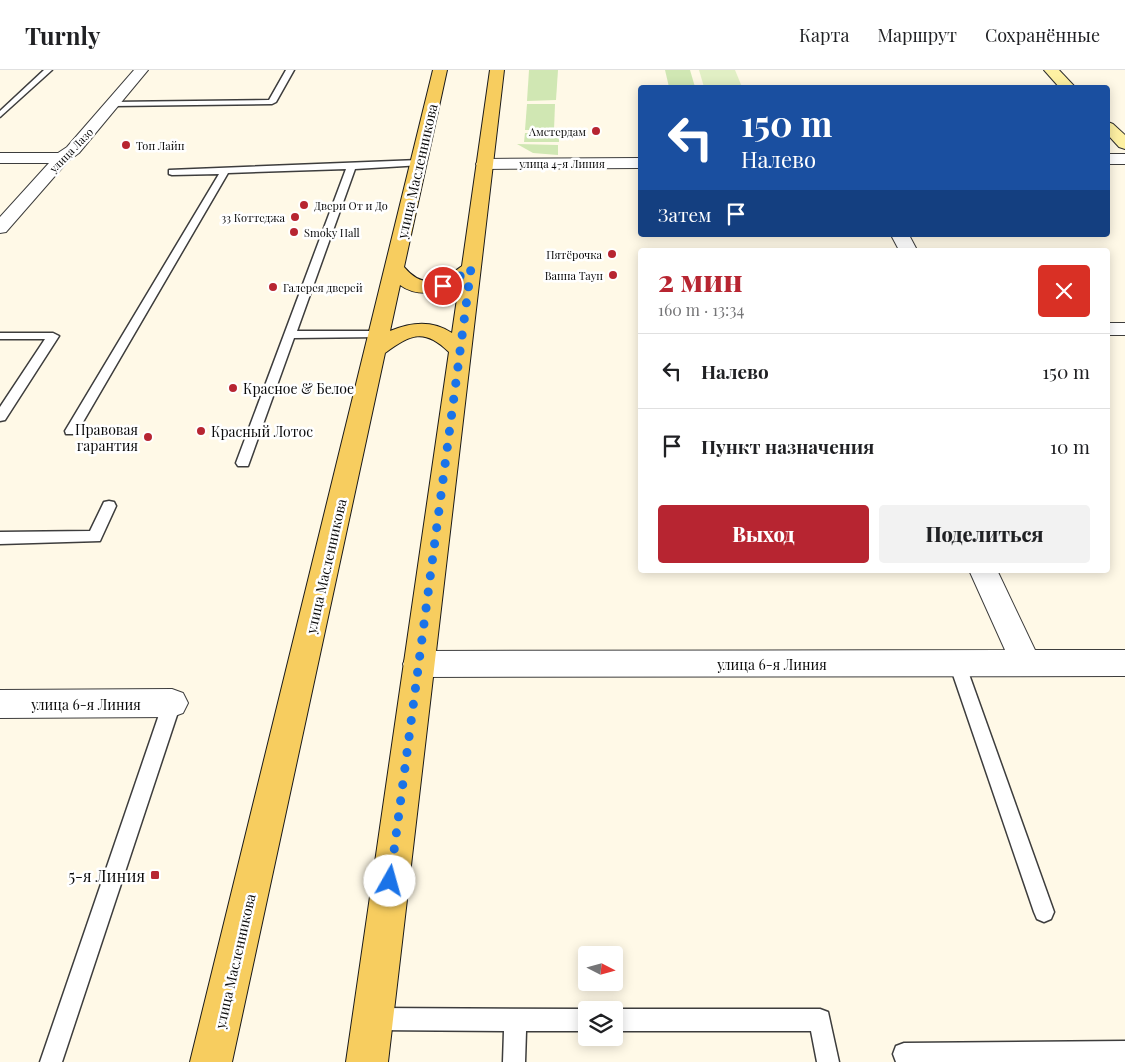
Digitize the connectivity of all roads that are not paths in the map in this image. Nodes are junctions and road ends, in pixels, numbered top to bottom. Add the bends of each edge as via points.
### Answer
1 (48, 70) edge
2 (141, 70) edge
3 (290, 70) edge
4 (440, 70) edge
5 (497, 70) edge
6 (1051, 70) edge
7 (1066, 85) edge
8 (113, 104) junction
9 (0, 115) edge
10 (1110, 129) edge
11 (1125, 144) edge
12 (0, 158) edge
13 (62, 158) junction
14 (1110, 159) edge
15 (1125, 160) edge
16 (419, 163) junction
17 (638, 163) edge
18 (484, 164) junction
19 (351, 167) junction
20 (172, 172) dead end
21 (224, 172) junction
22 (0, 228) edge
23 (395, 268) junction
24 (471, 268) junction
25 (1110, 329) edge
26 (1125, 329) edge
27 (291, 335) junction
28 (0, 336) edge
29 (378, 342) junction
30 (460, 350) junction
31 (0, 417) edge
32 (71, 431) dead end
33 (243, 463) dead end
34 (109, 506) dead end
35 (0, 538) edge
36 (984, 573) edge
37 (957, 663) junction
38 (1026, 663) junction
39 (1125, 663) edge
40 (418, 664) junction
41 (172, 703) joint
42 (0, 704) edge
43 (1044, 912) dead end
44 (373, 1019) junction
45 (516, 1020) junction
46 (578, 1020) edge
47 (623, 1020) edge
48 (1125, 1052) edge
49 (904, 1054) dead end
50 (51, 1062) edge
51 (212, 1062) edge
52 (367, 1062) edge
53 (514, 1062) edge
54 (828, 1062) edge

1 - 9 lane
2 - 8 street, улица Лазо
3 - 8 lane via 272,102
4 - 16 main road, улица Масленникова
5 - 18 main road
6 - 7 main road
8 - 13 street, улица Лазо via 73,150
10 - 11 main road
12 - 13 street
13 - 22 street, улица Лазо
14 - 15 street
16 - 19 lane
16 - 23 main road, улица Масленникова
17 - 18 street, улица 4-я Линия
18 - 24 main road
19 - 21 lane
19 - 27 lane
20 - 21 lane
21 - 32 lane
23 - 24 main road via 406,283 430,288 452,282
23 - 29 main road, улица Масленникова
24 - 30 main road
25 - 26 street
27 - 29 lane
27 - 33 lane
28 - 31 lane via 53,336
29 - 30 main road via 422,329 444,334
29 - 51 main road, улица Масленникова
30 - 40 main road
34 - 35 lane via 95,537
36 - 38 street
37 - 38 street, улица 6-я Линия
37 - 40 street, улица 6-я Линия
37 - 43 lane
38 - 39 street, улица 6-я Линия
40 - 44 main road
41 - 42 street, улица 6-я Линия
41 - 50 lane
44 - 45 lane
44 - 52 main road
45 - 46 lane
45 - 53 lane
47 - 54 lane via 820,1020
48 - 49 lane

